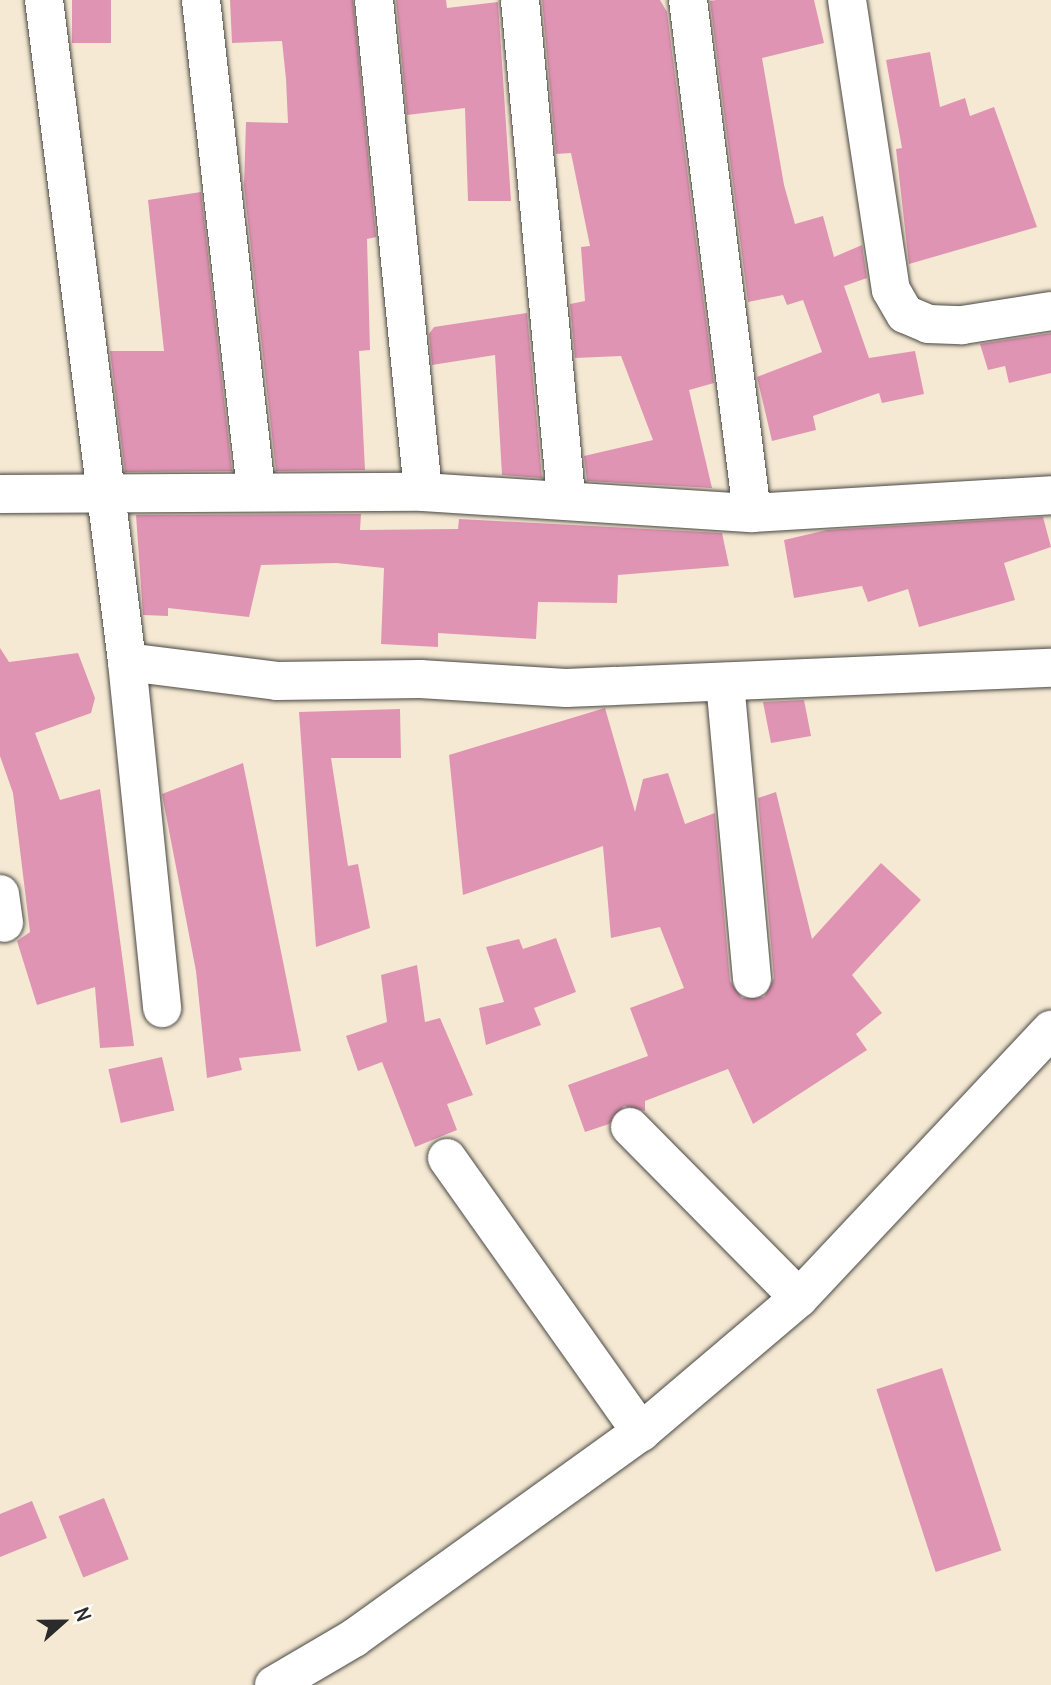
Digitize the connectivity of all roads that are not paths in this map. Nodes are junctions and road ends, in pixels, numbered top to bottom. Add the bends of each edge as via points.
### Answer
1 (44, 0) edge
2 (201, 0) edge
3 (374, 0) edge
4 (520, 0) edge
5 (688, 0) edge
6 (847, 0) edge
7 (1051, 311) edge
8 (256, 489) junction
9 (423, 492) junction
10 (103, 493) junction
11 (0, 494) edge
12 (1051, 495) edge
13 (566, 496) junction
14 (752, 513) junction
15 (127, 662) junction
16 (1051, 667) edge
17 (725, 682) junction
18 (752, 979) dead end
19 (162, 1008) dead end
20 (1051, 1030) edge
21 (630, 1127) dead end
22 (447, 1158) dead end
23 (799, 1298) junction
24 (641, 1432) junction
25 (274, 1685) edge

1 - 10 street
2 - 8 street
3 - 9 street
4 - 13 street
5 - 14 street
6 - 7 street via 891,290 905,314 928,324 961,325
8 - 9 street
8 - 10 street
9 - 13 street
10 - 11 street
10 - 15 street
12 - 14 street
13 - 14 street
15 - 17 street via 277,681 420,679 566,688
15 - 19 street
16 - 17 street
17 - 18 street
20 - 23 street
21 - 23 street
22 - 24 street
23 - 24 street
24 - 25 street via 354,1638

